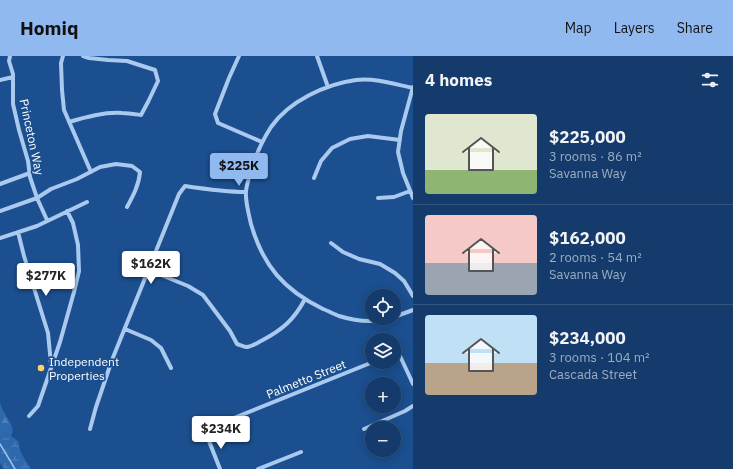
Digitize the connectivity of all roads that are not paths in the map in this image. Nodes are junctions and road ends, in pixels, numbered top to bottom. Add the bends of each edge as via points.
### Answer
1 (10, 56) edge
2 (63, 56) edge
3 (83, 56) edge
4 (239, 56) edge
5 (316, 56) edge
6 (13, 77) junction
7 (0, 80) edge
8 (328, 87) junction
9 (413, 88) edge
10 (69, 122) junction
11 (400, 140) junction
12 (262, 142) junction
13 (91, 172) junction
14 (30, 173) junction
15 (314, 178) dead end
16 (0, 184) edge
17 (410, 191) junction
18 (246, 192) junction
19 (36, 198) junction
20 (378, 198) dead end
21 (413, 198) edge
22 (86, 202) dead end
23 (127, 207) dead end
24 (67, 210) junction
25 (0, 211) edge
26 (47, 220) junction
27 (18, 232) junction
28 (0, 238) edge
29 (331, 243) dead end
30 (149, 270) junction
31 (413, 296) edge
32 (305, 299) junction
33 (413, 310) edge
34 (401, 314) edge
35 (365, 321) edge
36 (125, 329) junction
37 (401, 358) edge
38 (365, 365) edge
39 (52, 366) junction
40 (171, 368) dead end
41 (413, 384) edge
42 (413, 406) edge
43 (29, 416) dead end
44 (90, 428) dead end
45 (364, 429) dead end
46 (301, 452) dead end
47 (220, 469) edge
48 (258, 469) edge

1 - 6 street, Princeton Way
2 - 10 street via 62,90 64,110
3 - 10 street via 127,60 155,70 158,81 141,115 109,113
4 - 12 street via 215,114 218,123
5 - 8 street
6 - 7 street
6 - 14 street, Princeton Way via 13,104
8 - 9 street via 357,80 379,80
8 - 12 street via 307,96 288,109 272,126
9 - 11 street
10 - 13 street
11 - 15 street via 368,136 350,139 332,148 321,161
11 - 17 street via 398,152
12 - 18 street
13 - 19 street
13 - 23 street via 100,167 116,164 132,166 140,172 137,186
14 - 16 street
14 - 19 street, Princeton Way
17 - 20 street via 394,197
17 - 21 street
18 - 30 street via 185,186 179,194
18 - 32 street via 255,239 265,259 278,278
19 - 25 street
19 - 26 street, Princeton Way
22 - 24 street
24 - 26 street
24 - 39 street via 78,245 78,271
26 - 27 street
27 - 28 street
27 - 39 street via 48,333
29 - 31 street via 343,252 380,264 395,273
30 - 32 street via 203,295 237,344 246,347 275,333 290,322
30 - 36 street
32 - 35 street via 339,316
33 - 34 street
36 - 40 street via 151,340 161,348
36 - 44 street
37 - 41 street
38 - 47 street, Palmetto Street via 209,428 207,436
39 - 43 street via 38,406
42 - 45 street
46 - 48 street

